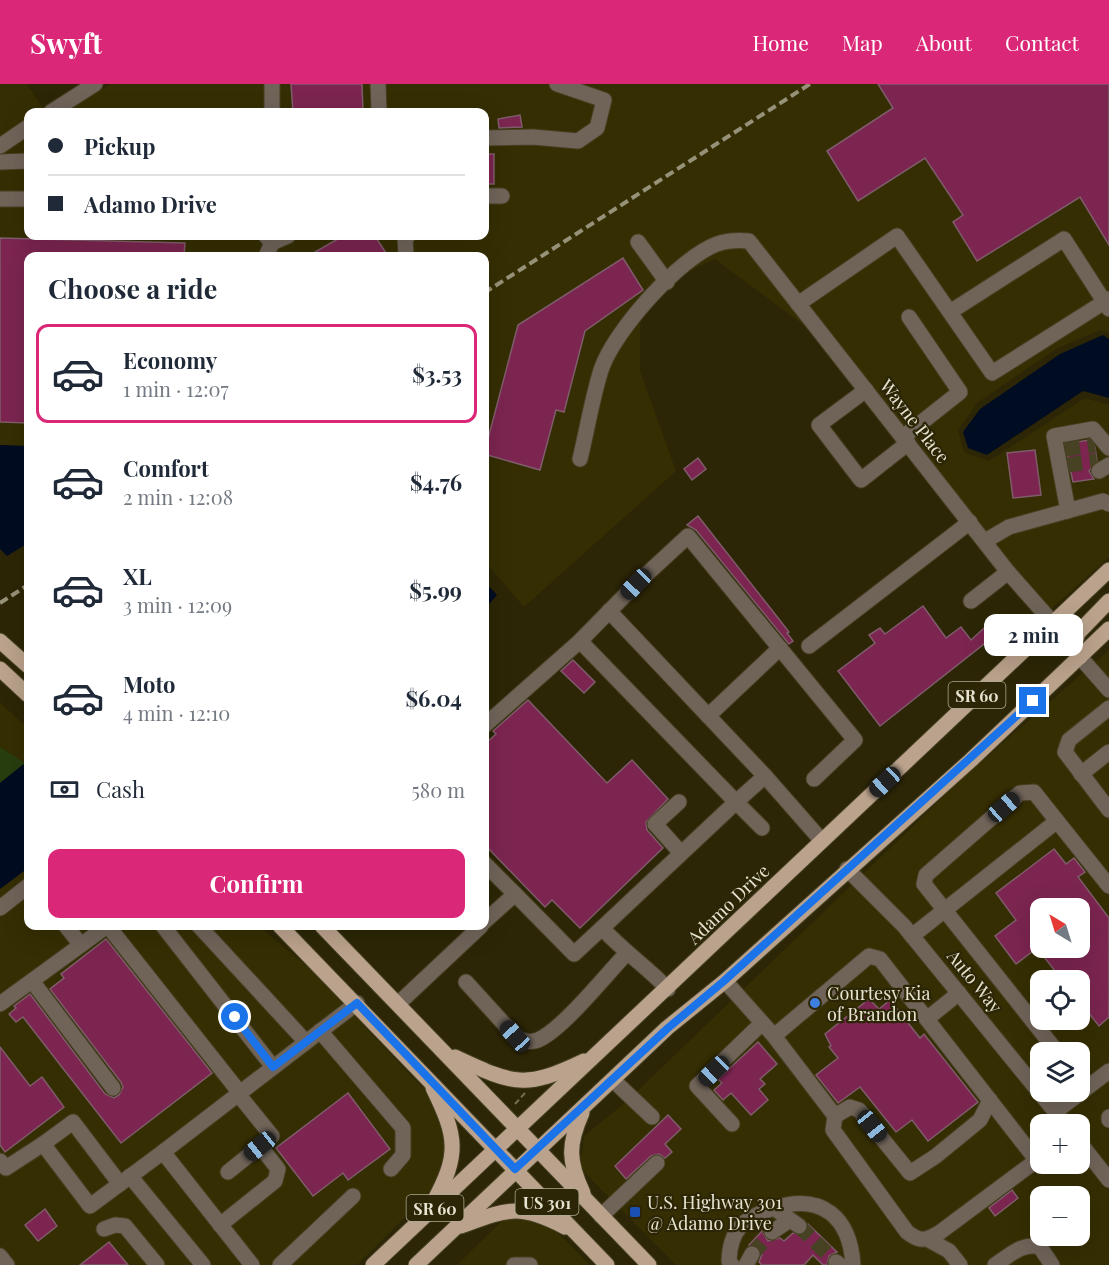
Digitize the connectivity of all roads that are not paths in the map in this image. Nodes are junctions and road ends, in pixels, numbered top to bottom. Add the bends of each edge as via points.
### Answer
1 (95, 84) edge
2 (272, 84) edge
3 (378, 84) edge
4 (558, 84) edge
5 (57, 108) edge
6 (272, 108) edge
7 (379, 108) edge
8 (24, 130) edge
9 (489, 138) edge
10 (0, 146) edge
11 (24, 161) edge
12 (0, 162) edge
13 (489, 196) edge
14 (502, 196) dead end
15 (0, 199) edge
16 (24, 199) edge
17 (638, 242) dead end
18 (667, 282) junction
19 (1107, 303) edge
20 (798, 304) junction
21 (950, 312) junction
22 (909, 317) dead end
23 (866, 390) junction
24 (905, 440) junction
25 (1102, 446) edge
26 (580, 459) dead end
27 (1105, 462) edge
28 (1109, 504) edge
29 (1068, 511) junction
30 (970, 522) junction
31 (985, 541) junction
32 (1109, 570) edge
33 (1008, 572) junction
34 (971, 601) dead end
35 (1109, 601) edge
36 (609, 611) junction
37 (1053, 623) junction
38 (1109, 629) edge
39 (0, 641) edge
40 (580, 641) junction
41 (809, 646) dead end
42 (780, 648) junction
43 (1080, 657) junction
44 (24, 662) edge
45 (0, 669) edge
46 (1109, 690) edge
47 (24, 691) edge
48 (1109, 708) edge
49 (708, 716) junction
50 (489, 722) edge
51 (1109, 752) edge
52 (1081, 774) junction
53 (765, 776) junction
54 (814, 779) dead end
55 (679, 802) dead end
56 (736, 802) junction
57 (1109, 810) edge
58 (1057, 820) junction
59 (762, 828) dead end
60 (822, 841) junction
61 (681, 853) junction
62 (489, 868) edge
63 (848, 869) junction
64 (1109, 886) edge
65 (24, 889) edge
66 (515, 894) junction
67 (0, 908) edge
68 (944, 910) junction
69 (489, 917) edge
70 (602, 928) junction
71 (69, 930) edge
72 (102, 930) edge
73 (110, 930) edge
74 (167, 930) edge
75 (203, 930) edge
76 (284, 930) edge
77 (326, 930) edge
78 (477, 930) edge
79 (912, 936) junction
80 (81, 945) junction
81 (626, 954) junction
82 (32, 981) junction
83 (724, 981) junction
84 (466, 982) dead end
85 (668, 989) junction
86 (959, 993) junction
87 (357, 1003) junction
88 (399, 1003) junction
89 (0, 1004) edge
90 (928, 1018) junction
91 (762, 1023) junction
92 (320, 1031) junction
93 (774, 1036) junction
94 (306, 1042) junction
95 (1049, 1042) edge
96 (447, 1053) junction
97 (598, 1055) junction
98 (273, 1067) junction
99 (1109, 1071) edge
100 (426, 1075) junction
101 (613, 1080) junction
102 (1090, 1080) edge
103 (113, 1089) dead end
104 (239, 1093) junction
105 (990, 1100) junction
106 (1066, 1102) edge
107 (585, 1107) junction
108 (1056, 1112) joint
109 (835, 1116) junction
110 (652, 1117) dead end
111 (732, 1124) dead end
112 (518, 1130) junction
113 (43, 1144) junction
114 (1030, 1144) edge
115 (260, 1146) junction
116 (537, 1149) junction
117 (497, 1150) junction
118 (163, 1152) junction
119 (1090, 1156) edge
120 (0, 1161) edge
121 (657, 1163) dead end
122 (1030, 1165) edge
123 (391, 1169) dead end
124 (515, 1169) junction
125 (228, 1172) dead end
126 (125, 1180) junction
127 (1109, 1180) edge
128 (353, 1196) dead end
129 (586, 1201) junction
130 (774, 1208) junction
131 (601, 1216) junction
132 (426, 1217) junction
133 (220, 1225) junction
134 (458, 1227) junction
135 (104, 1229) dead end
136 (772, 1232) tunnel mouth
137 (578, 1234) junction
138 (929, 1240) junction
139 (0, 1256) edge
140 (1016, 1259) edge
141 (7, 1265) edge
142 (157, 1265) edge
143 (203, 1265) edge
144 (252, 1265) edge
145 (280, 1265) edge
146 (374, 1265) edge
147 (416, 1265) edge
148 (514, 1265) edge
149 (530, 1265) edge
150 (607, 1265) edge
151 (649, 1265) edge
152 (732, 1265) edge
153 (853, 1265) edge
154 (960, 1265) edge
155 (995, 1265) edge
156 (1052, 1265) edge

1 - 5 street
2 - 6 street
3 - 7 street
4 - 9 street via 604,100 597,128 578,141
8 - 10 street
11 - 12 street
13 - 14 street
15 - 16 street
17 - 18 street
18 - 20 street, Wayne Place via 714,244 749,241
18 - 26 street via 615,339 602,369
19 - 21 street via 992,373
19 - 21 street via 1064,240
20 - 21 street via 897,236
20 - 23 street, Wayne Place
22 - 24 street via 960,392
23 - 24 street, Wayne Place
23 - 24 street via 819,425 861,480
24 - 30 street, Wayne Place
25 - 27 street
25 - 29 street via 1093,429 1054,436 1061,449
28 - 29 street via 1103,501
29 - 31 street via 1009,527
30 - 31 street, Wayne Place
30 - 41 street
31 - 33 street, Wayne Place
32 - 37 main road, Adamo Drive / SR 60
33 - 34 street
33 - 37 street, Wayne Place
35 - 43 main road via 1078,633 1074,646
36 - 40 street
36 - 42 street via 688,536
36 - 49 street
37 - 60 main road, Adamo Drive / SR 60
38 - 43 main road, SR 60
39 - 44 main road
40 - 50 street
40 - 56 street
42 - 49 street
42 - 54 street via 855,740
43 - 46 street
43 - 63 main road, SR 60
45 - 47 main road
48 - 52 street via 1065,746
49 - 53 street
51 - 52 street
52 - 57 street
53 - 56 street
53 - 60 street
55 - 61 street via 654,824
56 - 59 street
56 - 61 street
58 - 64 street
58 - 68 street
58 - 68 street via 1034,792 1020,793 927,875 924,884
60 - 85 main road, Adamo Drive / SR 60
61 - 70 street
62 - 66 street
63 - 79 street, Auto Way
63 - 83 main road, SR 60
65 - 67 street
66 - 69 street
66 - 70 street via 574,954
68 - 79 street
68 - 95 street
70 - 81 street
71 - 80 street
72 - 80 street
73 - 104 street
74 - 98 street
75 - 94 street
76 - 87 main road, US 301
77 - 88 main road, US 301
78 - 88 street
79 - 86 street, Auto Way
80 - 82 street
81 - 84 street via 536,1041 515,1036
81 - 85 street via 649,969
82 - 89 street
82 - 103 street
83 - 91 street
83 - 101 main road, SR 60
85 - 97 main road, Adamo Drive / SR 60
86 - 90 street
86 - 108 street, Auto Way
87 - 92 street
87 - 100 main road, US 301
88 - 96 main road, US 301
90 - 93 street via 887,965 869,956
90 - 105 street
91 - 93 street
91 - 111 street via 697,1086
92 - 94 street
92 - 123 street via 403,1128 403,1155
93 - 109 street
94 - 98 street
96 - 97 main road via 502,1078 525,1082 550,1076
96 - 112 main road, US 301
97 - 112 main road, Adamo Drive / SR 60
98 - 104 street
99 - 102 street
100 - 117 main road, US 301
100 - 132 main road via 449,1121 454,1154
101 - 107 main road, SR 60
101 - 110 street
104 - 115 street via 273,1136
104 - 118 street
105 - 109 street via 980,1120 910,1173 859,1110 850,1107
105 - 114 street
106 - 108 street
107 - 116 main road, SR 60
107 - 129 main road via 570,1150
109 - 138 street via 833,1130 907,1232 917,1239
112 - 116 main road, US 301
112 - 117 main road, Adamo Drive / SR 60
113 - 120 street via 6,1168
113 - 126 street via 73,1122
113 - 126 street via 90,1206
115 - 125 street
115 - 133 street via 278,1169 275,1181
116 - 124 main road
116 - 129 main road, US 301
117 - 124 main road, US 301
117 - 132 main road, Adamo Drive / SR 60
118 - 126 street
118 - 133 street
119 - 127 street
121 - 131 street
122 - 138 street
124 - 134 main road, SR 60
124 - 137 main road, US 301
126 - 143 street
128 - 145 street
129 - 131 main road, US 301
130 - 136 street via 794,1223
130 - 152 street via 759,1213 737,1230 730,1242
130 - 153 street via 816,1203 845,1226
131 - 151 main road, US 301
132 - 146 main road, Adamo Drive / SR 60
133 - 144 street
134 - 137 main road via 503,1211 522,1210
134 - 147 main road, SR 60
135 - 142 street via 125,1226
137 - 150 main road, US 301
138 - 154 street via 949,1251
139 - 141 street
140 - 155 street
140 - 156 street via 1032,1245 1040,1247
148 - 149 street

